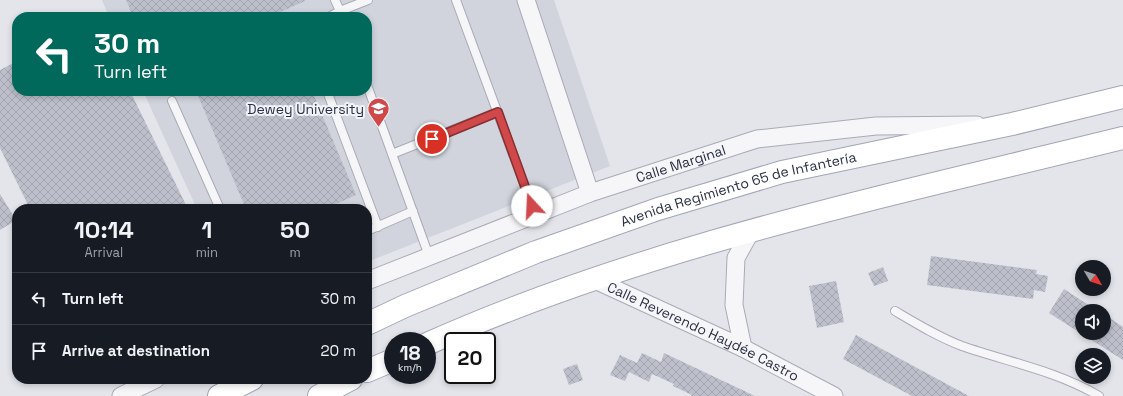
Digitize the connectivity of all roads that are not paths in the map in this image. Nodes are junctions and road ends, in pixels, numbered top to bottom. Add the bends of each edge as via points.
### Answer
1 (335, 0) edge
2 (368, 0) edge
3 (456, 0) edge
4 (526, 0) edge
5 (340, 12) edge
6 (345, 12) edge
7 (329, 96) edge
8 (371, 96) edge
9 (1123, 96) edge
10 (172, 101) dead end
11 (498, 112) junction
12 (1012, 124) junction
13 (1123, 138) edge
14 (392, 154) junction
15 (590, 193) junction
16 (218, 204) edge
17 (370, 204) edge
18 (372, 210) edge
19 (413, 212) junction
20 (535, 214) junction
21 (378, 226) junction
22 (372, 229) edge
23 (751, 231) junction
24 (429, 256) junction
25 (372, 279) edge
26 (593, 279) junction
27 (895, 311) dead end
28 (372, 322) edge
29 (436, 340) edge
30 (743, 348) junction
31 (384, 364) edge
32 (372, 369) edge
33 (146, 384) edge
34 (242, 384) edge
35 (342, 384) edge
36 (121, 396) edge
37 (219, 396) edge
38 (319, 396) edge
39 (834, 396) edge
40 (1099, 396) edge

1 - 5 lane
2 - 6 lane
3 - 11 lane
4 - 15 street
7 - 17 lane
8 - 14 lane
9 - 12 main road, Avenida Regimiento 65 de Infantería
10 - 16 lane
11 - 14 lane
11 - 20 lane
12 - 15 street, Calle Marginal via 876,126 757,139
12 - 28 main road, Avenida Regimiento 65 de Infantería via 782,172 658,209 536,252
13 - 23 main road
14 - 19 lane
15 - 20 street, Calle Marginal
18 - 21 lane
19 - 21 lane
19 - 24 lane
20 - 24 street, Calle Marginal
21 - 22 lane
23 - 26 main road
23 - 30 street via 736,258 734,305
24 - 25 street, Calle Marginal
26 - 29 main road
26 - 30 street, Calle Reverendo Haydée Castro
27 - 40 lane via 941,338 1047,373 1086,388
30 - 39 street, Calle Reverendo Haydée Castro
31 - 32 main road
33 - 36 street
34 - 37 main road
35 - 38 main road

